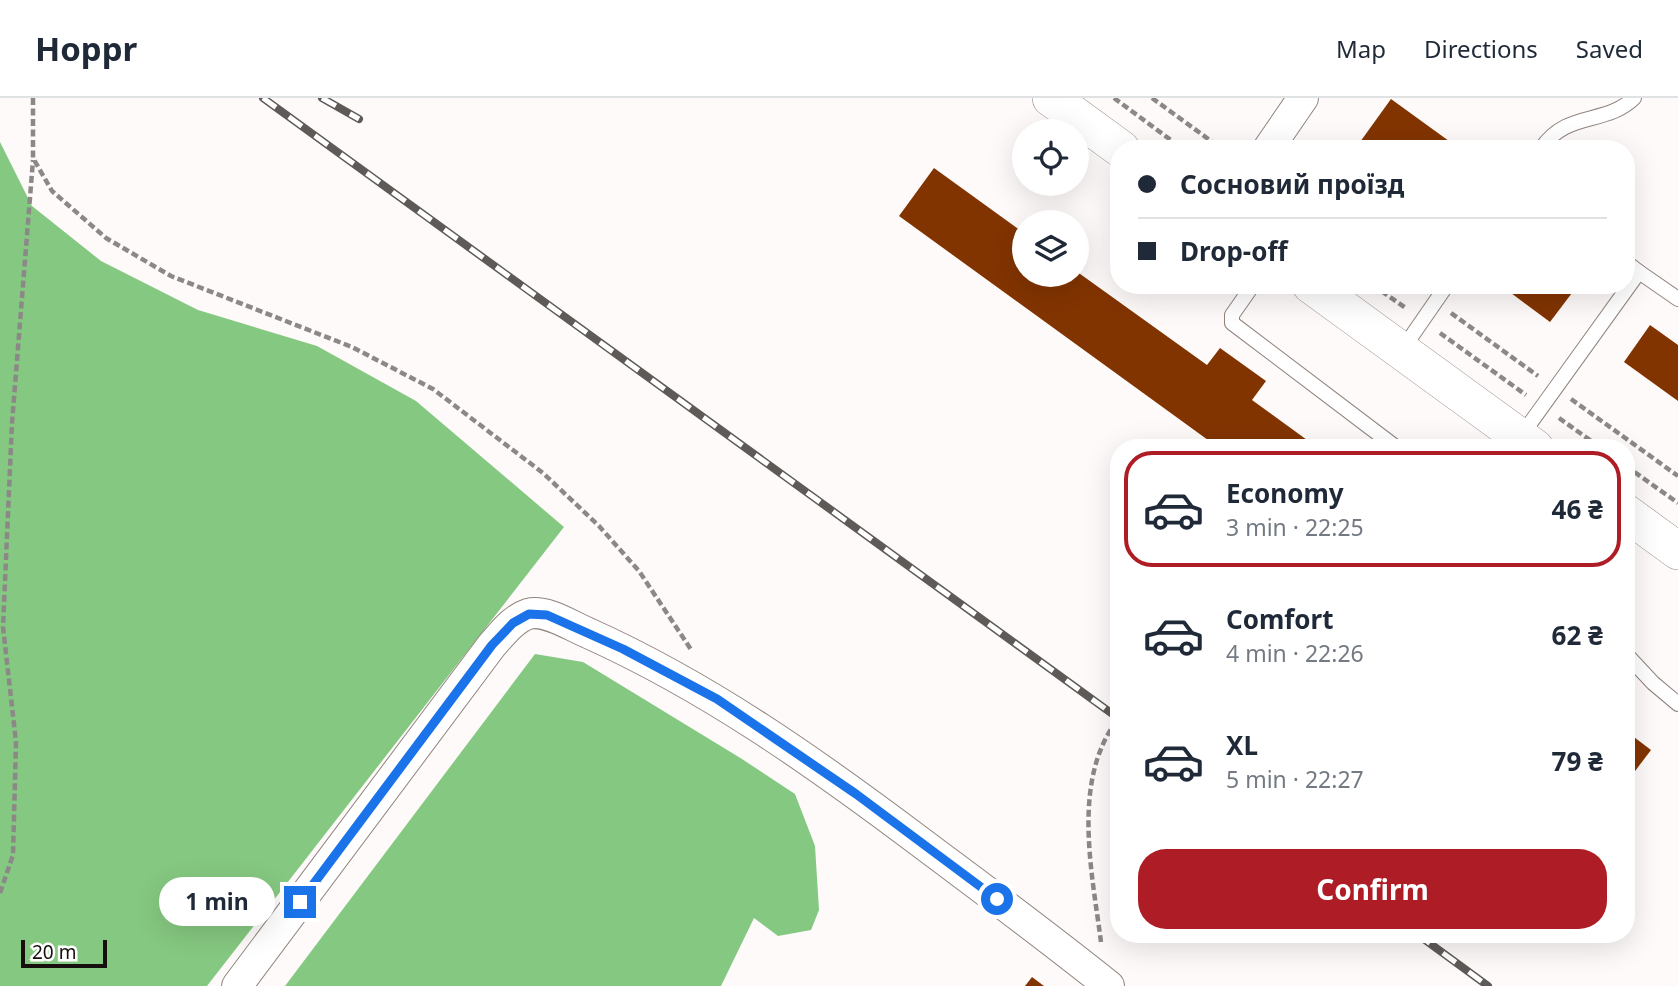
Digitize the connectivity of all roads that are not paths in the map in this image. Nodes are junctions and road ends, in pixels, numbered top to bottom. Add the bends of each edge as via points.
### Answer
1 (1051, 98) edge
2 (1303, 98) edge
3 (1634, 98) edge
4 (1274, 140) edge
5 (1547, 140) edge
6 (1110, 141) edge
7 (1635, 269) edge
8 (1639, 272) junction
9 (1635, 278) edge
10 (1247, 294) edge
11 (1323, 294) edge
12 (1441, 294) edge
13 (1623, 294) edge
14 (1678, 299) edge
15 (1402, 351) junction
16 (1385, 439) edge
17 (1523, 439) edge
18 (1530, 439) edge
19 (1635, 520) edge
20 (1678, 551) edge
21 (1635, 664) edge
22 (1678, 704) edge
23 (1108, 985) edge
24 (237, 986) edge

1 - 6 street
2 - 4 street
3 - 5 lane via 1619,110 1560,128
7 - 8 lane
8 - 9 lane
8 - 14 lane
10 - 16 lane via 1232,315 1232,323
11 - 15 street
12 - 15 lane
13 - 18 lane via 1543,407
15 - 17 street
19 - 20 street
21 - 22 lane
23 - 24 street via 856,794 717,699 623,649 547,615 529,614 492,645

